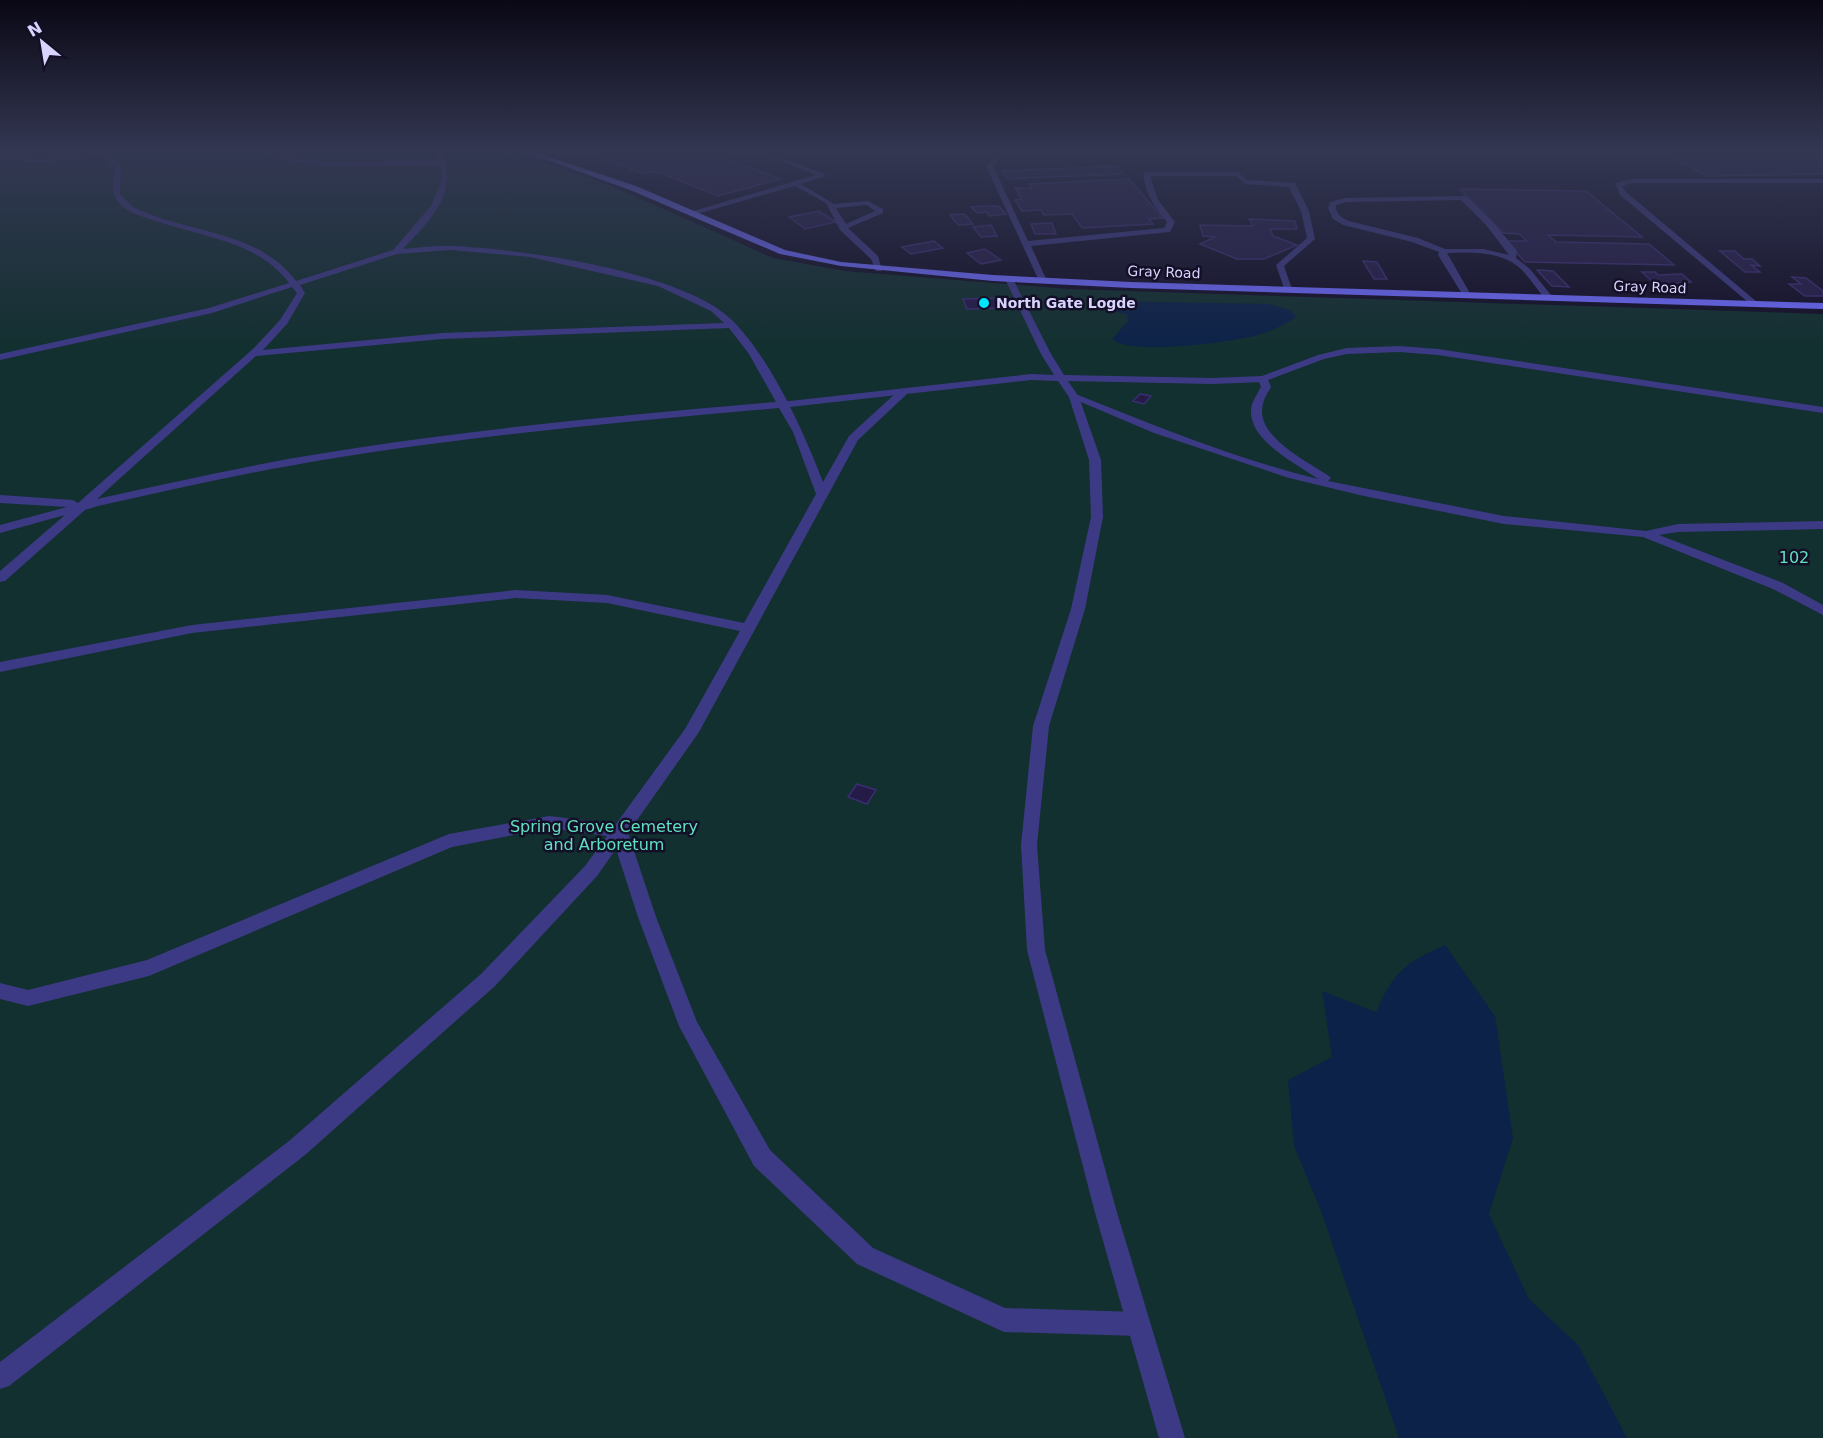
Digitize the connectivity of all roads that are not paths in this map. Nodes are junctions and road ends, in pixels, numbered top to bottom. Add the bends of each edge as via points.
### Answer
1 (157, 218) edge
2 (428, 218) edge
3 (703, 218) edge
4 (838, 218) edge
5 (865, 218) edge
6 (1014, 218) edge
7 (1168, 218) edge
8 (1307, 218) edge
9 (1338, 218) edge
10 (1484, 218) edge
11 (1653, 218) edge
12 (843, 228) junction
13 (1026, 244) junction
14 (1444, 251) junction
15 (396, 252) junction
16 (1511, 259) junction
17 (879, 269) junction
18 (1009, 279) junction
19 (1043, 281) junction
20 (295, 284) junction
21 (1288, 290) junction
22 (1467, 295) junction
23 (1548, 297) junction
24 (1754, 304) junction
25 (1823, 306) edge
26 (732, 325) junction
27 (0, 351) edge
28 (21, 353) junction
29 (251, 354) junction
30 (0, 357) edge
31 (1061, 376) junction
32 (1263, 379) junction
33 (902, 393) junction
34 (1074, 397) junction
35 (781, 405) junction
36 (1823, 410) edge
37 (1364, 493) junction
38 (822, 494) junction
39 (0, 499) edge
40 (85, 505) junction
41 (1823, 525) edge
42 (0, 529) edge
43 (1645, 534) junction
44 (0, 578) edge
45 (1823, 612) edge
46 (748, 628) junction
47 (0, 667) edge
48 (619, 831) junction
49 (0, 992) edge
50 (1138, 1324) junction
51 (0, 1377) edge
52 (1172, 1438) edge

1 - 20 street via 265,254
2 - 15 street
3 - 17 street, Gray Road via 783,252
4 - 12 street
5 - 12 street
6 - 13 street
7 - 13 street via 1171,222 1167,230
8 - 21 street via 1311,239 1280,265
9 - 14 street
10 - 16 street via 1514,253
11 - 24 street
12 - 17 street via 875,258
13 - 19 street
14 - 16 street via 1476,251
14 - 22 street via 1442,255
15 - 20 street
15 - 26 street via 496,250 599,268 693,297
16 - 23 street
17 - 18 street, Gray Road
18 - 19 street, Gray Road
18 - 31 street
19 - 21 street, Gray Road
20 - 28 street via 189,315
20 - 29 street via 300,293 294,311
21 - 22 street, Gray Road
22 - 23 street, Gray Road
23 - 24 street, Gray Road
24 - 25 street, Gray Road
26 - 29 street via 442,336
26 - 35 street via 753,353
27 - 28 street
28 - 30 street
29 - 40 street
31 - 32 street
31 - 33 street
31 - 34 street
32 - 36 street via 1347,351 1399,349
32 - 37 street via 1266,387 1257,405 1257,425 1274,443 1319,476
33 - 35 street
33 - 38 street via 853,438
34 - 37 street via 1158,431 1278,471
34 - 50 street via 1095,460 1098,517 1078,609 1041,726 1029,845 1036,950
35 - 38 street via 798,432
35 - 40 street via 451,438 228,475
37 - 43 street via 1504,520
38 - 46 street
39 - 40 street
40 - 42 street
40 - 44 street
41 - 43 street via 1678,528
43 - 45 street via 1778,586
46 - 47 street via 607,599 516,594 192,629
46 - 48 street via 691,732
48 - 49 street via 549,822 448,841 149,968 28,998
48 - 50 street via 689,1026 770,1167 865,1256 1004,1320
48 - 51 street via 591,871 488,980 297,1148
50 - 52 street

